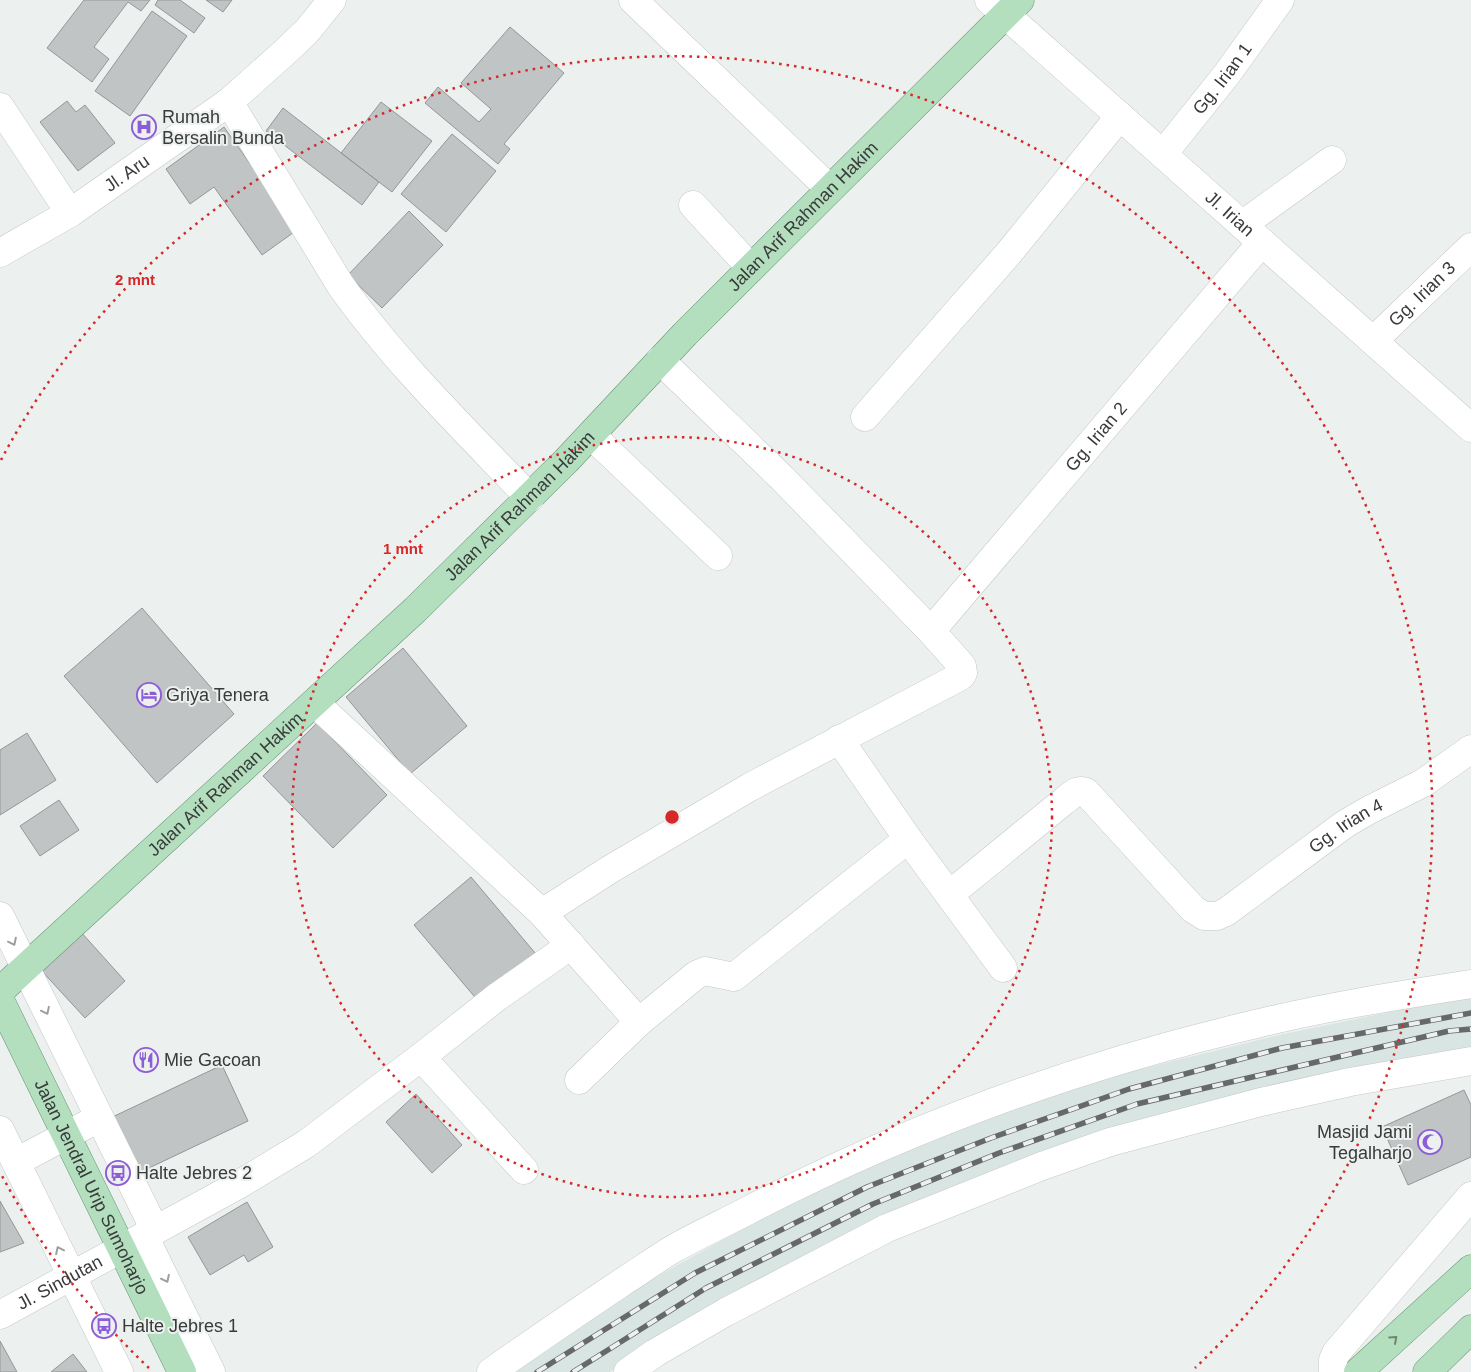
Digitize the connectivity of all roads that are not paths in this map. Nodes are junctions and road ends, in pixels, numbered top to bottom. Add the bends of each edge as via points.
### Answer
1 (332, 0) edge
2 (633, 0) edge
3 (1280, 0) edge
4 (1005, 5) edge
5 (229, 102) junction
6 (0, 107) edge
7 (1120, 116) junction
8 (1163, 154) junction
9 (1332, 160) dead end
10 (830, 189) junction
11 (693, 205) dead end
12 (70, 212) junction
13 (1252, 233) junction
14 (1471, 247) edge
15 (0, 253) edge
16 (751, 268) junction
17 (1373, 341) junction
18 (660, 360) junction
19 (865, 417) dead end
20 (1471, 428) edge
21 (591, 435) junction
22 (530, 498) junction
23 (718, 556) dead end
24 (931, 631) junction
25 (315, 703) junction
26 (839, 740) junction
27 (1471, 749) edge
28 (908, 839) junction
29 (949, 895) junction
30 (542, 913) junction
31 (0, 916) edge
32 (571, 945) junction
33 (25, 967) junction
34 (1003, 968) dead end
35 (1471, 984) edge
36 (0, 991) edge
37 (0, 1000) edge
38 (639, 1022) junction
39 (421, 1056) junction
40 (1471, 1061) edge
41 (579, 1080) dead end
42 (99, 1118) junction
43 (0, 1130) edge
44 (66, 1135) junction
45 (16, 1162) junction
46 (524, 1170) dead end
47 (1471, 1196) edge
48 (140, 1238) junction
49 (1471, 1269) edge
50 (72, 1276) junction
51 (0, 1315) edge
52 (1471, 1329) edge
53 (119, 1372) edge
54 (182, 1372) edge
55 (210, 1372) edge
56 (491, 1372) edge
57 (628, 1372) edge
58 (1333, 1372) edge
59 (1358, 1372) edge
60 (1427, 1372) edge

1 - 5 street, Jl. Aru via 307,31
2 - 10 street
3 - 8 street, Gg. Irian 1 via 1227,74
4 - 7 street, Jl. Irian
4 - 10 main road, Jalan Arif Rahman Hakim
5 - 12 street, Jl. Aru
5 - 22 street via 359,311 408,371
6 - 12 street
7 - 8 street, Jl. Irian
7 - 19 street via 1008,254
8 - 13 street, Jl. Irian
9 - 13 street, Gg. Irian 2
10 - 16 main road, Jalan Arif Rahman Hakim
11 - 16 street
12 - 15 street, Jl. Aru
13 - 17 street, Jl. Irian
13 - 24 street, Gg. Irian 2
14 - 17 street, Gg. Irian 3
16 - 18 main road, Jalan Arif Rahman Hakim
17 - 20 street, Jl. Irian
18 - 21 main road, Jalan Arif Rahman Hakim
18 - 24 street via 782,478
21 - 22 main road, Jalan Arif Rahman Hakim
21 - 23 street
22 - 25 main road, Jalan Arif Rahman Hakim
24 - 26 street via 959,662 963,673
25 - 30 street
25 - 33 main road, Jalan Arif Rahman Hakim
26 - 28 street
26 - 30 street via 750,786
27 - 29 street, Gg. Irian 4 via 1423,783 1346,824 1217,916 1204,916 1193,909 1082,790 1064,801
28 - 29 street
28 - 38 street via 734,977 702,971
29 - 34 street
30 - 32 street
31 -> 33 street
32 - 38 street
32 - 39 street, Jl. Sindutan via 496,997
33 - 36 main road, Jalan Arif Rahman Hakim
33 -> 42 street
35 - 56 street via 1373,999 1261,1022 1162,1048 1053,1082 894,1141 794,1187 673,1249
37 - 44 main road, Jalan Jendral Urip Sumoharjo
38 - 41 street
39 - 46 street
39 - 48 street, Jl. Sindutan via 306,1144
40 - 57 street via 1350,1082 1261,1102 1110,1142 1042,1166 887,1228 726,1312
42 - 44 street
42 - 48 street
43 - 45 street
44 - 45 street
44 - 48 main road, Jalan Jendral Urip Sumoharjo
50 -> 45 street
47 - 58 street via 1336,1353 1332,1360
48 - 50 street, Jl. Sindutan
48 - 54 main road, Jalan Jendral Urip Sumoharjo
48 -> 55 street
59 -> 49 main road
50 - 51 street, Jl. Sindutan
50 - 53 street
52 - 60 main road

